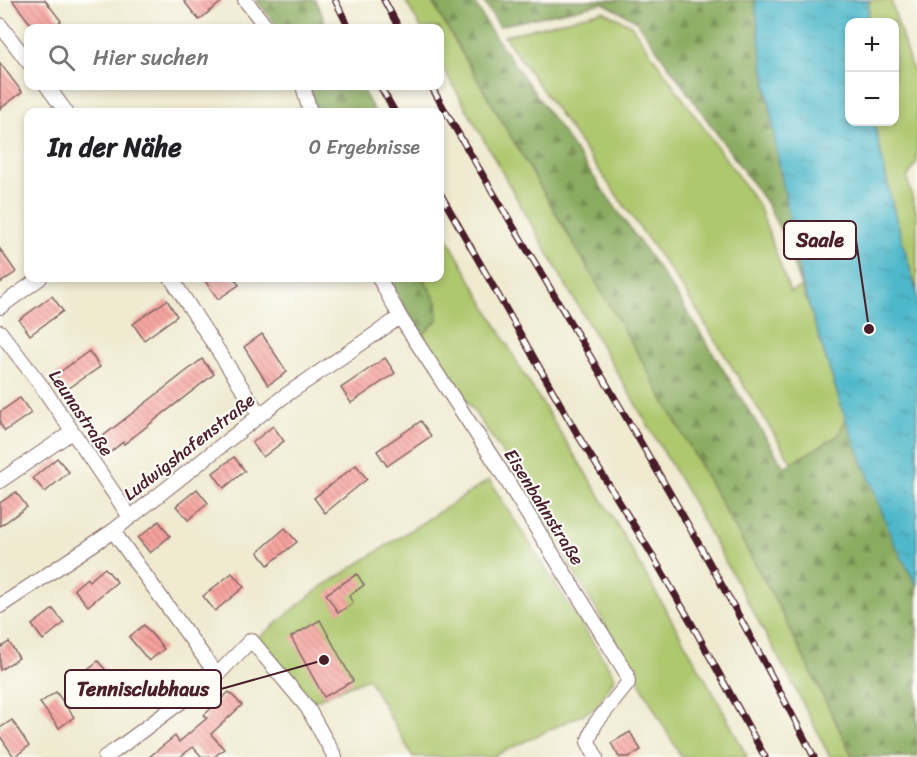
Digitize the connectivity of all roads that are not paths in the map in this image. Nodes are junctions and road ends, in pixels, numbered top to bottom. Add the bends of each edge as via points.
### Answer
1 (245, 0) edge
2 (264, 24) edge
3 (0, 25) edge
4 (24, 57) edge
5 (50, 90) edge
6 (304, 90) edge
7 (63, 108) edge
8 (309, 108) edge
9 (34, 282) edge
10 (174, 282) edge
11 (381, 282) edge
12 (0, 307) edge
13 (400, 317) junction
14 (0, 332) edge
15 (259, 414) junction
16 (72, 432) junction
17 (0, 482) edge
18 (130, 517) junction
19 (113, 531) junction
20 (0, 606) edge
21 (217, 675) junction
22 (105, 757) edge
23 (335, 757) edge
24 (596, 757) edge

1 - 2 street
3 - 4 street
5 - 7 street
6 - 8 street
9 - 12 street
10 - 15 street
11 - 13 street, Eisenbahnstraße
13 - 15 street, Ludwigshafenstraße
13 - 24 street, Eisenbahnstraße via 627,674 628,683 595,724 588,742
14 - 16 street, Leunastraße
15 - 18 street, Ludwigshafenstraße
16 - 17 street
16 - 18 street, Leunastraße
18 - 19 street, Ludwigshafenstraße
19 - 20 street, Ludwigshafenstraße
19 - 21 street
21 - 22 street
21 - 23 street via 251,640 307,707

